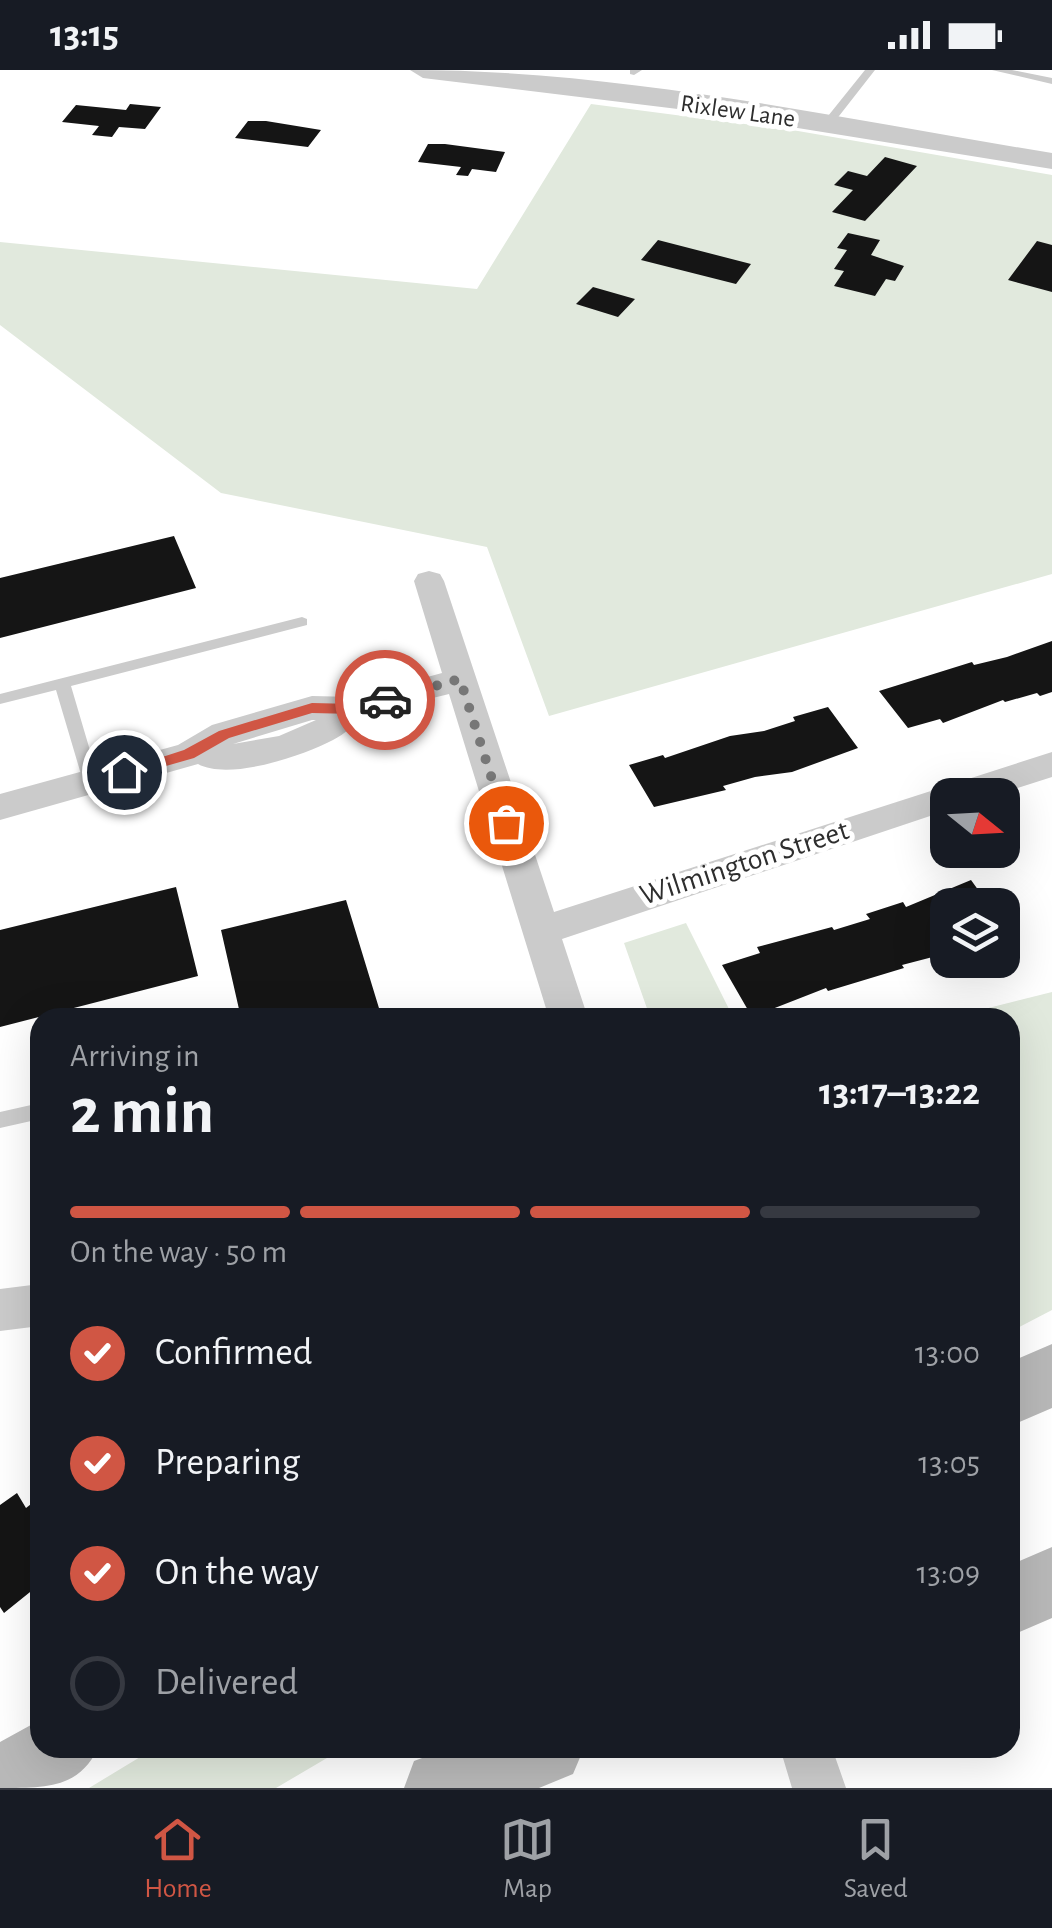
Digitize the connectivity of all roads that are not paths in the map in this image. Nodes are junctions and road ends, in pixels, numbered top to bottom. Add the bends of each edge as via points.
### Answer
1 (422, 70) edge
2 (870, 70) edge
3 (998, 70) edge
4 (628, 71) edge
5 (1052, 81) edge
6 (836, 112) junction
7 (1052, 137) edge
8 (1052, 161) edge
9 (428, 581) dead end
10 (302, 622) dead end
11 (460, 679) junction
12 (62, 683) junction
13 (0, 699) edge
14 (354, 709) junction
15 (188, 754) junction
16 (1052, 764) edge
17 (1008, 778) edge
18 (91, 781) junction
19 (930, 804) edge
20 (0, 807) edge
21 (541, 930) junction
22 (566, 1008) edge
23 (30, 1113) edge
24 (0, 1120) edge
25 (30, 1306) edge
26 (0, 1310) edge
27 (1052, 1375) edge
28 (1020, 1390) edge
29 (1052, 1582) edge
30 (1020, 1596) edge
31 (44, 1758) edge
32 (520, 1758) edge
33 (809, 1758) edge
34 (0, 1784) edge
35 (441, 1788) edge
36 (819, 1788) edge

1 - 6 street, Rixlew Lane
2 - 6 lane
3 - 5 lane
4 - 6 street, Rixlew Lane
6 - 7 street, Rixlew Lane
6 - 8 street, Rixlew Lane
9 - 11 street
10 - 12 lane
11 - 14 street
11 - 21 street
12 - 13 lane
12 - 18 lane
14 - 15 street via 322,734 237,757
14 - 15 street via 302,688 215,714 196,732
15 - 18 street
16 - 17 street
18 - 20 street
19 - 21 street, Wilmington Street
21 - 22 street
23 - 24 lane
25 - 26 street
27 - 28 main road
29 - 30 main road
31 - 34 main road
32 - 35 main road
33 - 36 street

